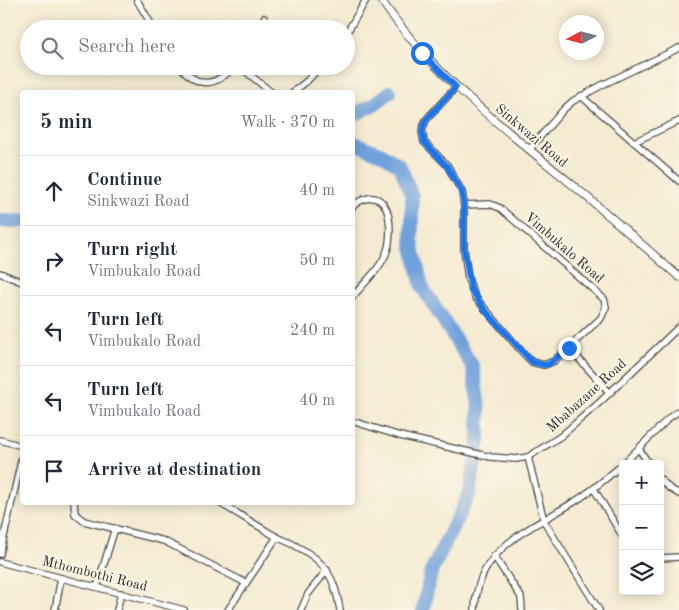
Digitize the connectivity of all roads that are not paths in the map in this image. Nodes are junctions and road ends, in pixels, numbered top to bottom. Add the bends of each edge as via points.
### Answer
1 (137, 0) edge
2 (366, 0) edge
3 (381, 0) edge
4 (149, 20) edge
5 (354, 20) edge
6 (679, 48) edge
7 (189, 75) edge
8 (225, 75) edge
9 (250, 75) edge
10 (313, 75) edge
11 (456, 87) junction
12 (268, 90) edge
13 (296, 90) edge
14 (581, 96) junction
15 (679, 121) edge
16 (634, 142) junction
17 (529, 150) junction
18 (679, 180) edge
19 (355, 205) edge
20 (464, 205) junction
21 (0, 273) edge
22 (679, 277) edge
23 (20, 281) edge
24 (355, 294) edge
25 (679, 326) edge
26 (569, 348) junction
27 (610, 393) junction
28 (679, 411) edge
29 (355, 423) edge
30 (0, 440) edge
31 (20, 445) edge
32 (639, 449) junction
33 (528, 457) junction
34 (627, 460) edge
35 (646, 460) edge
36 (20, 466) edge
37 (619, 467) edge
38 (664, 484) edge
39 (594, 489) junction
40 (679, 494) edge
41 (74, 505) edge
42 (223, 505) edge
43 (544, 521) junction
44 (115, 528) junction
45 (619, 530) edge
46 (277, 537) junction
47 (0, 554) edge
48 (494, 556) junction
49 (679, 557) edge
50 (664, 558) edge
51 (0, 562) edge
52 (327, 570) junction
53 (61, 578) junction
54 (246, 583) junction
55 (97, 587) junction
56 (121, 593) junction
57 (55, 610) edge
58 (117, 610) edge
59 (184, 610) edge
60 (228, 610) edge
61 (300, 610) edge
62 (340, 610) edge
63 (475, 610) edge
64 (522, 610) edge
65 (599, 610) edge

1 - 4 street
2 - 5 street
3 - 11 street, Sinkwazi Road via 422,53
6 - 14 street
7 - 8 street via 203,83 219,80
9 - 12 street
10 - 13 street
11 - 17 street, Sinkwazi Road
11 - 20 street, Vimbukalo Road via 426,120 422,131 424,142 453,174
14 - 16 street
14 - 17 street via 564,109
15 - 16 street
16 - 18 street
17 - 22 street, Sinkwazi Road
19 - 24 street via 363,199 376,198 384,204 389,244 382,262
20 - 26 street, Vimbukalo Road via 464,249 468,279 475,298 532,362 549,364
20 - 26 street, Vimbukalo Road via 490,204 500,208 604,299 606,307 601,318
21 - 23 street
25 - 27 street, Mbabazane Road
26 - 27 street
27 - 33 street, Mbabazane Road via 562,436
28 - 32 street
29 - 33 street, Mbabazane Road via 491,457
30 - 31 street
32 - 34 street
32 - 35 street
33 - 43 street
36 - 47 street
37 - 39 street
38 - 40 street
39 - 43 street
39 - 45 street
41 - 44 street via 74,510 84,521
42 - 46 street
43 - 48 street via 509,542
43 - 65 street
44 - 54 street via 164,541
44 - 55 street
46 - 52 street via 311,554
46 - 54 street
48 - 63 street via 478,587
48 - 64 street via 521,597
49 - 50 street
51 - 53 street, Mthombothi Road
52 - 61 street
52 - 62 street via 336,588
53 - 55 street, Mthombothi Road
53 - 57 street
54 - 60 street
55 - 56 street, Mthombothi Road
56 - 58 street
56 - 59 street, Mthombothi Road

